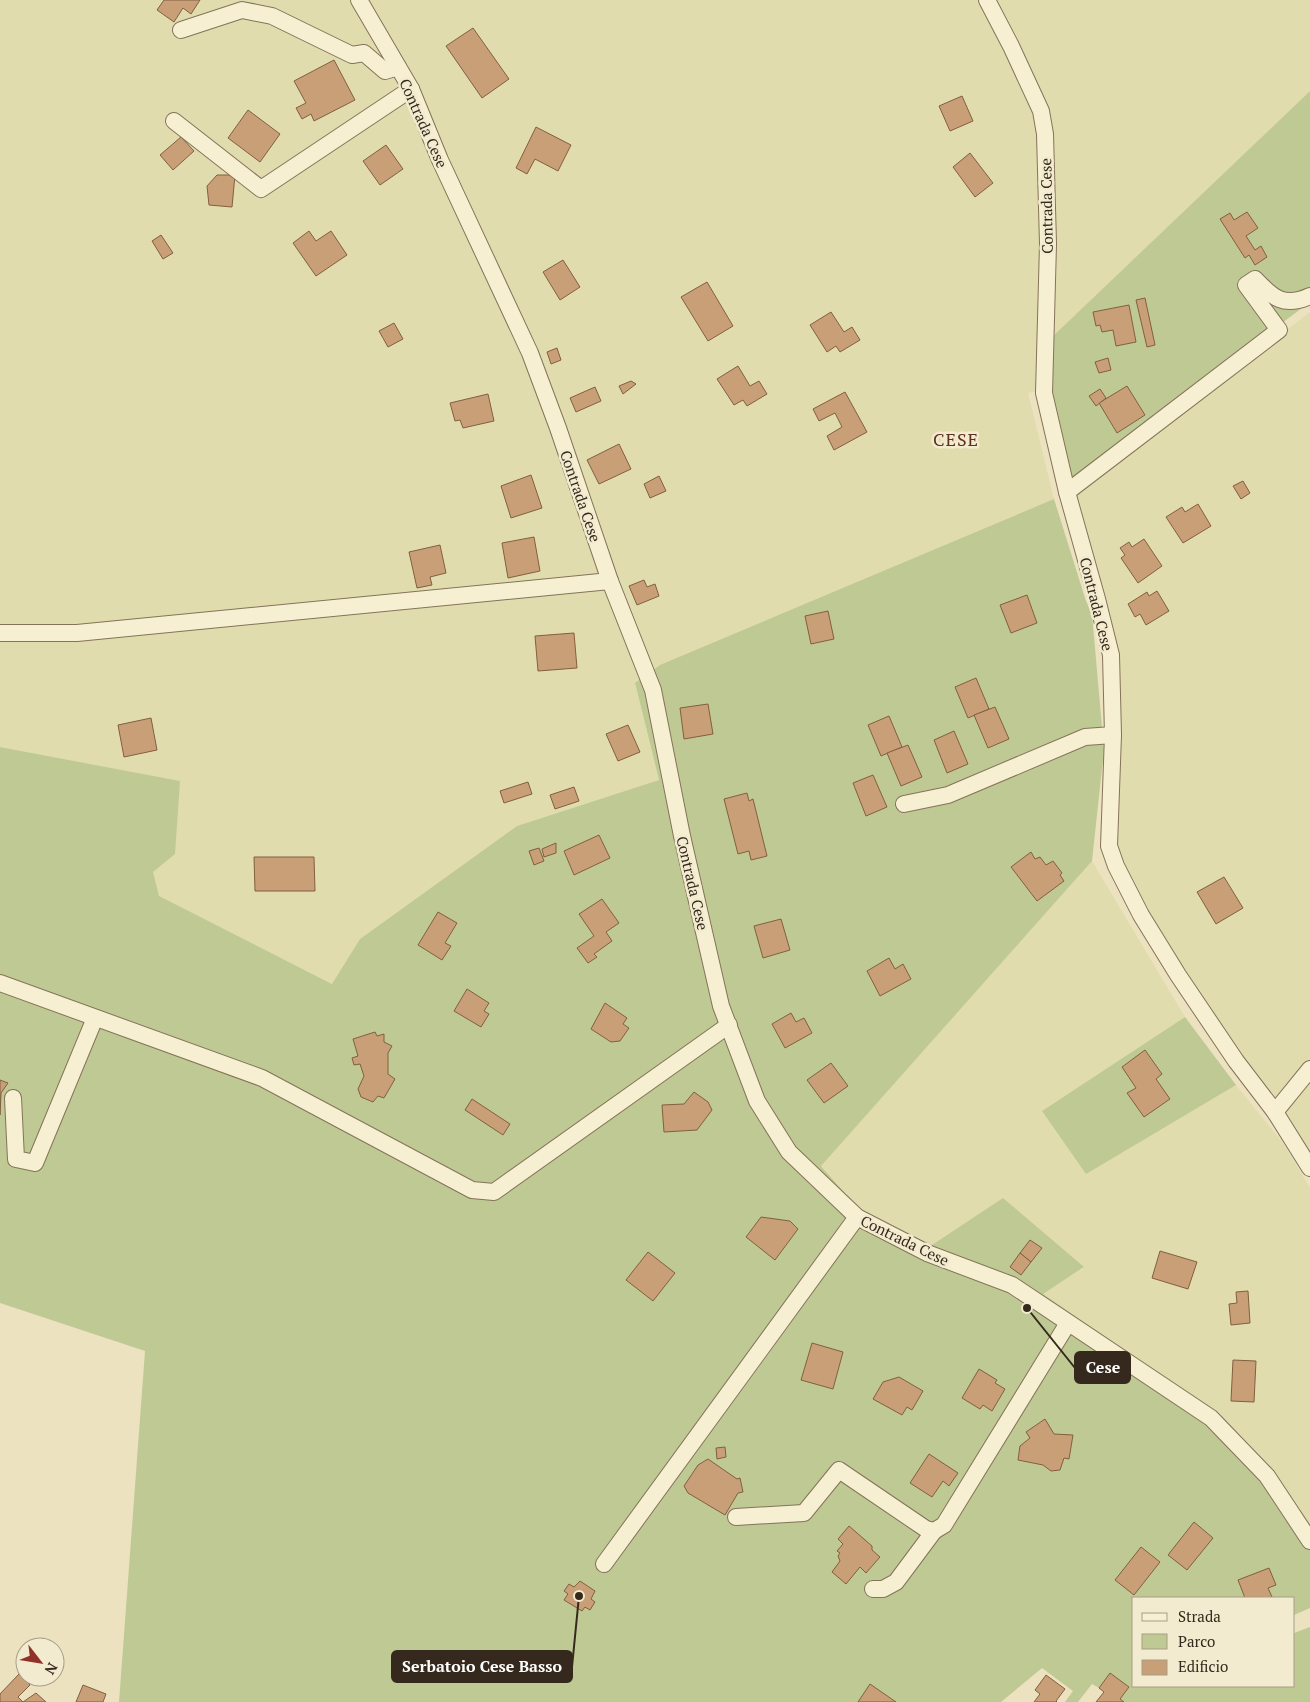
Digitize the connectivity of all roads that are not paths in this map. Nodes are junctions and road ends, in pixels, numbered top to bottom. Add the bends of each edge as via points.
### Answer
1 (359, 0) edge
2 (986, 0) edge
3 (181, 30) dead end
4 (398, 67) junction
5 (411, 89) junction
6 (174, 121) dead end
7 (1310, 296) edge
8 (1067, 492) junction
9 (610, 581) junction
10 (0, 633) edge
11 (1113, 735) junction
12 (904, 804) dead end
13 (0, 983) edge
14 (95, 1018) junction
15 (729, 1025) junction
16 (1310, 1069) edge
17 (13, 1098) dead end
18 (1275, 1112) junction
19 (1310, 1168) edge
20 (857, 1217) junction
21 (1068, 1323) junction
22 (736, 1517) dead end
23 (934, 1531) junction
24 (1310, 1541) edge
25 (604, 1564) dead end
26 (873, 1589) dead end

1 - 4 street, Contrada Cese
2 - 8 street, Contrada Cese via 1041,112 1048,244 1044,393
3 - 4 street via 242,10 272,16 352,55 364,53 385,71
4 - 5 street, Contrada Cese
5 - 6 street via 261,188
5 - 9 street, Contrada Cese via 440,160 530,353
7 - 8 street via 1286,302 1270,294 1255,279 1246,285 1279,330
8 - 11 street, Contrada Cese via 1111,655
9 - 10 street via 78,633
9 - 15 street, Contrada Cese via 653,690 698,911 721,1006
11 - 12 street via 1086,737 948,795
11 - 18 street, Contrada Cese via 1109,846 1116,866 1178,975
13 - 14 street
14 - 15 street via 262,1078 472,1190 494,1192
14 - 17 street via 35,1163 16,1159
15 - 20 street, Contrada Cese via 757,1101 789,1152
16 - 18 street
18 - 19 street, Contrada Cese
20 - 21 street, Contrada Cese via 926,1253 1012,1285
20 - 25 street
21 - 23 street via 944,1525
21 - 24 street, Contrada Cese via 1212,1418 1268,1476
22 - 23 street via 804,1513 839,1470 926,1529
23 - 26 street via 896,1582 883,1589

